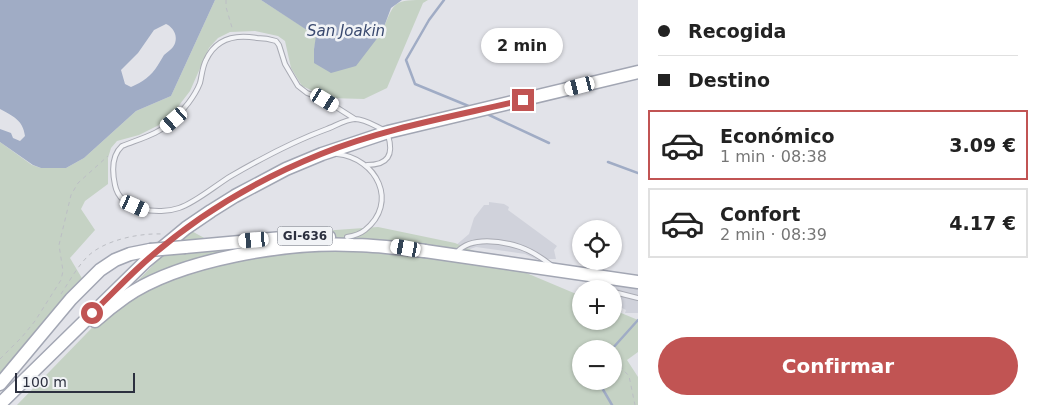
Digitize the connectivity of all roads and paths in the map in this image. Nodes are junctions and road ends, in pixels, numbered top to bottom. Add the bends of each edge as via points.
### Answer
1 (226, 0) edge
2 (233, 37) junction
3 (638, 72) edge
4 (355, 119) junction
5 (388, 132) junction
6 (322, 154) junction
7 (108, 156) dead end
8 (367, 165) junction
9 (346, 237) junction
10 (425, 251) junction
11 (455, 255) junction
12 (559, 271) junction
13 (593, 276) junction
14 (596, 280) edge
15 (638, 282) edge
16 (622, 294) edge
17 (638, 298) edge
18 (92, 313) junction
19 (68, 345) junction
20 (0, 359) edge
21 (622, 369) edge
22 (0, 384) edge
23 (0, 404) edge
24 (9, 405) edge
25 (634, 405) edge

1 - 2 path
2 - 4 lane via 276,42 298,86
2 - 4 lane via 221,41 206,59 194,94 174,120 117,151 113,172 115,186 116,192 125,200 144,210 182,208 231,176 302,138
3 - 5 main road
4 - 5 lane
5 - 6 main road
5 - 8 lane via 391,142 389,156 385,161
6 - 8 lane via 350,157
6 - 18 main road via 235,196 186,228
7 - 20 path via 78,183 70,195 59,245 63,271 61,280 30,326
8 - 9 lane via 378,181 381,206 365,230
9 - 10 main road, GI-636
9 - 22 main road, GI-636, bridge via 304,236 150,250 115,260 100,270 72,299
10 - 11 main road, GI-636
10 - 19 main road, GI-636 via 354,244 317,245 239,255 196,266 149,283 126,296
11 - 12 main road, GI-636
11 - 12 lane via 467,244 477,241 507,244 521,247
12 - 13 main road, GI-636
13 - 14 lane
13 - 15 main road, GI-636
16 - 17 lane
18 - 19 main road
18 - 23 main road
19 - 24 main road, GI-636
21 - 25 path via 629,376

